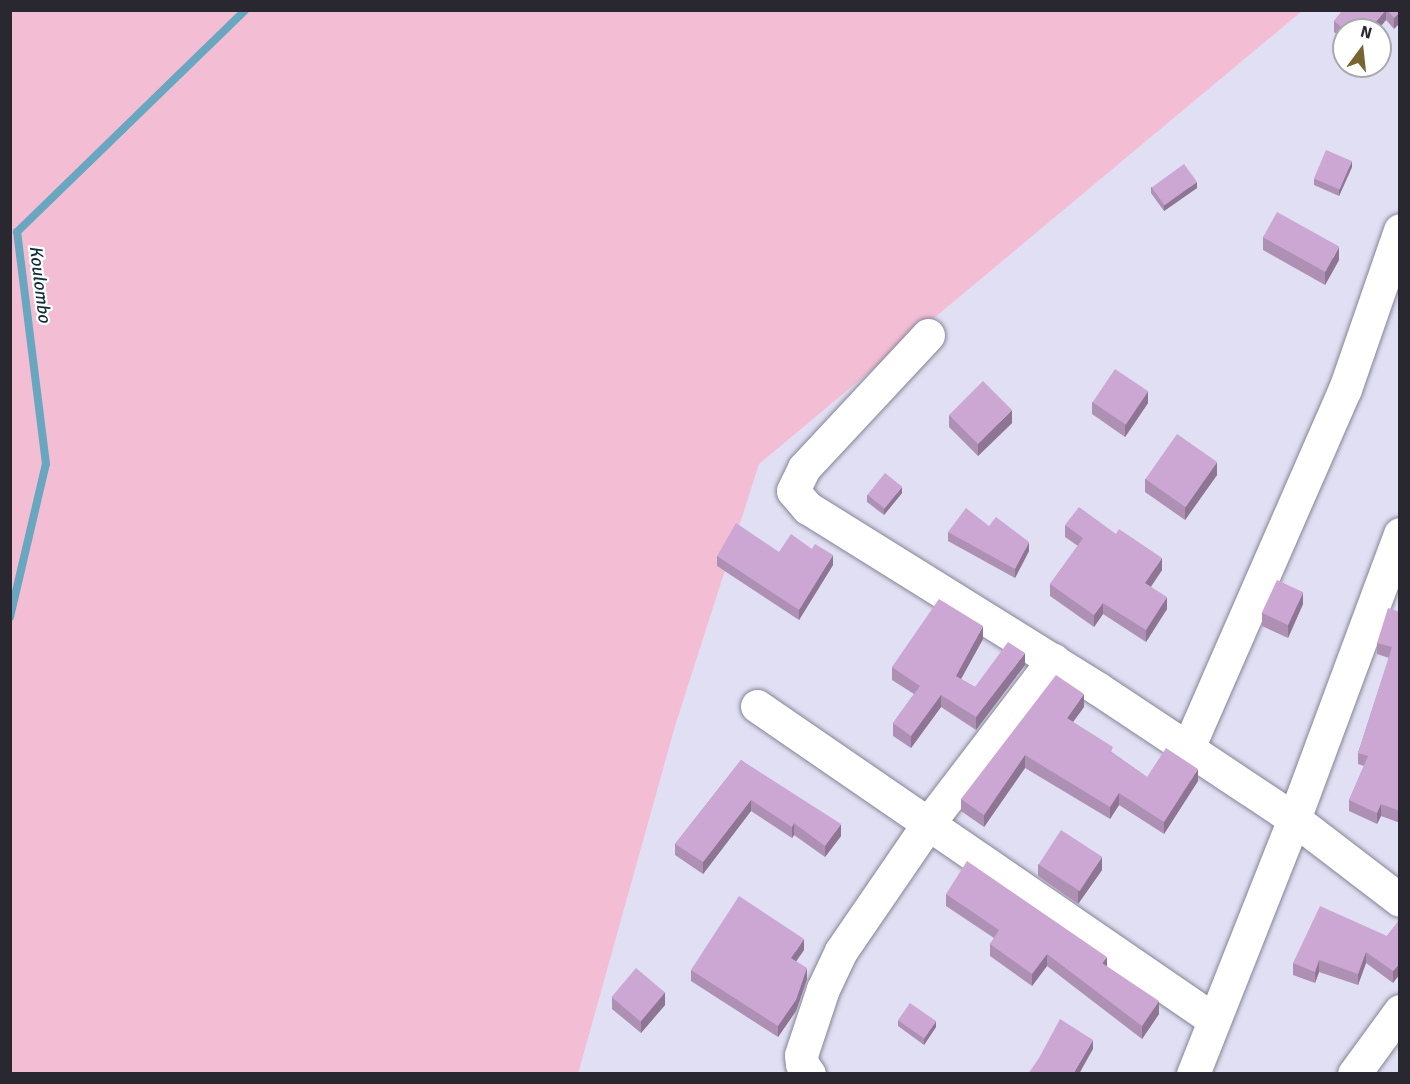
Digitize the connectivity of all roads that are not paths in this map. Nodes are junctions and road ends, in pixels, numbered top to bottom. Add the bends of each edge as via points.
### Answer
1 (1400, 230) edge
2 (928, 334) dead end
3 (1400, 534) edge
4 (1053, 660) junction
5 (758, 706) dead end
6 (1188, 748) junction
7 (1294, 819) junction
8 (930, 821) junction
9 (1400, 900) edge
10 (1400, 1011) edge
11 (1214, 1020) junction
12 (809, 1074) edge
13 (1192, 1074) edge
14 (1354, 1074) edge

1 - 6 street via 1345,389
2 - 4 street via 804,468 793,491 808,508
3 - 7 street
4 - 6 street
4 - 8 street
5 - 8 street
6 - 7 street
7 - 9 street
7 - 11 street
8 - 11 street
8 - 12 street via 841,951 823,989 801,1055
10 - 14 street
11 - 13 street

